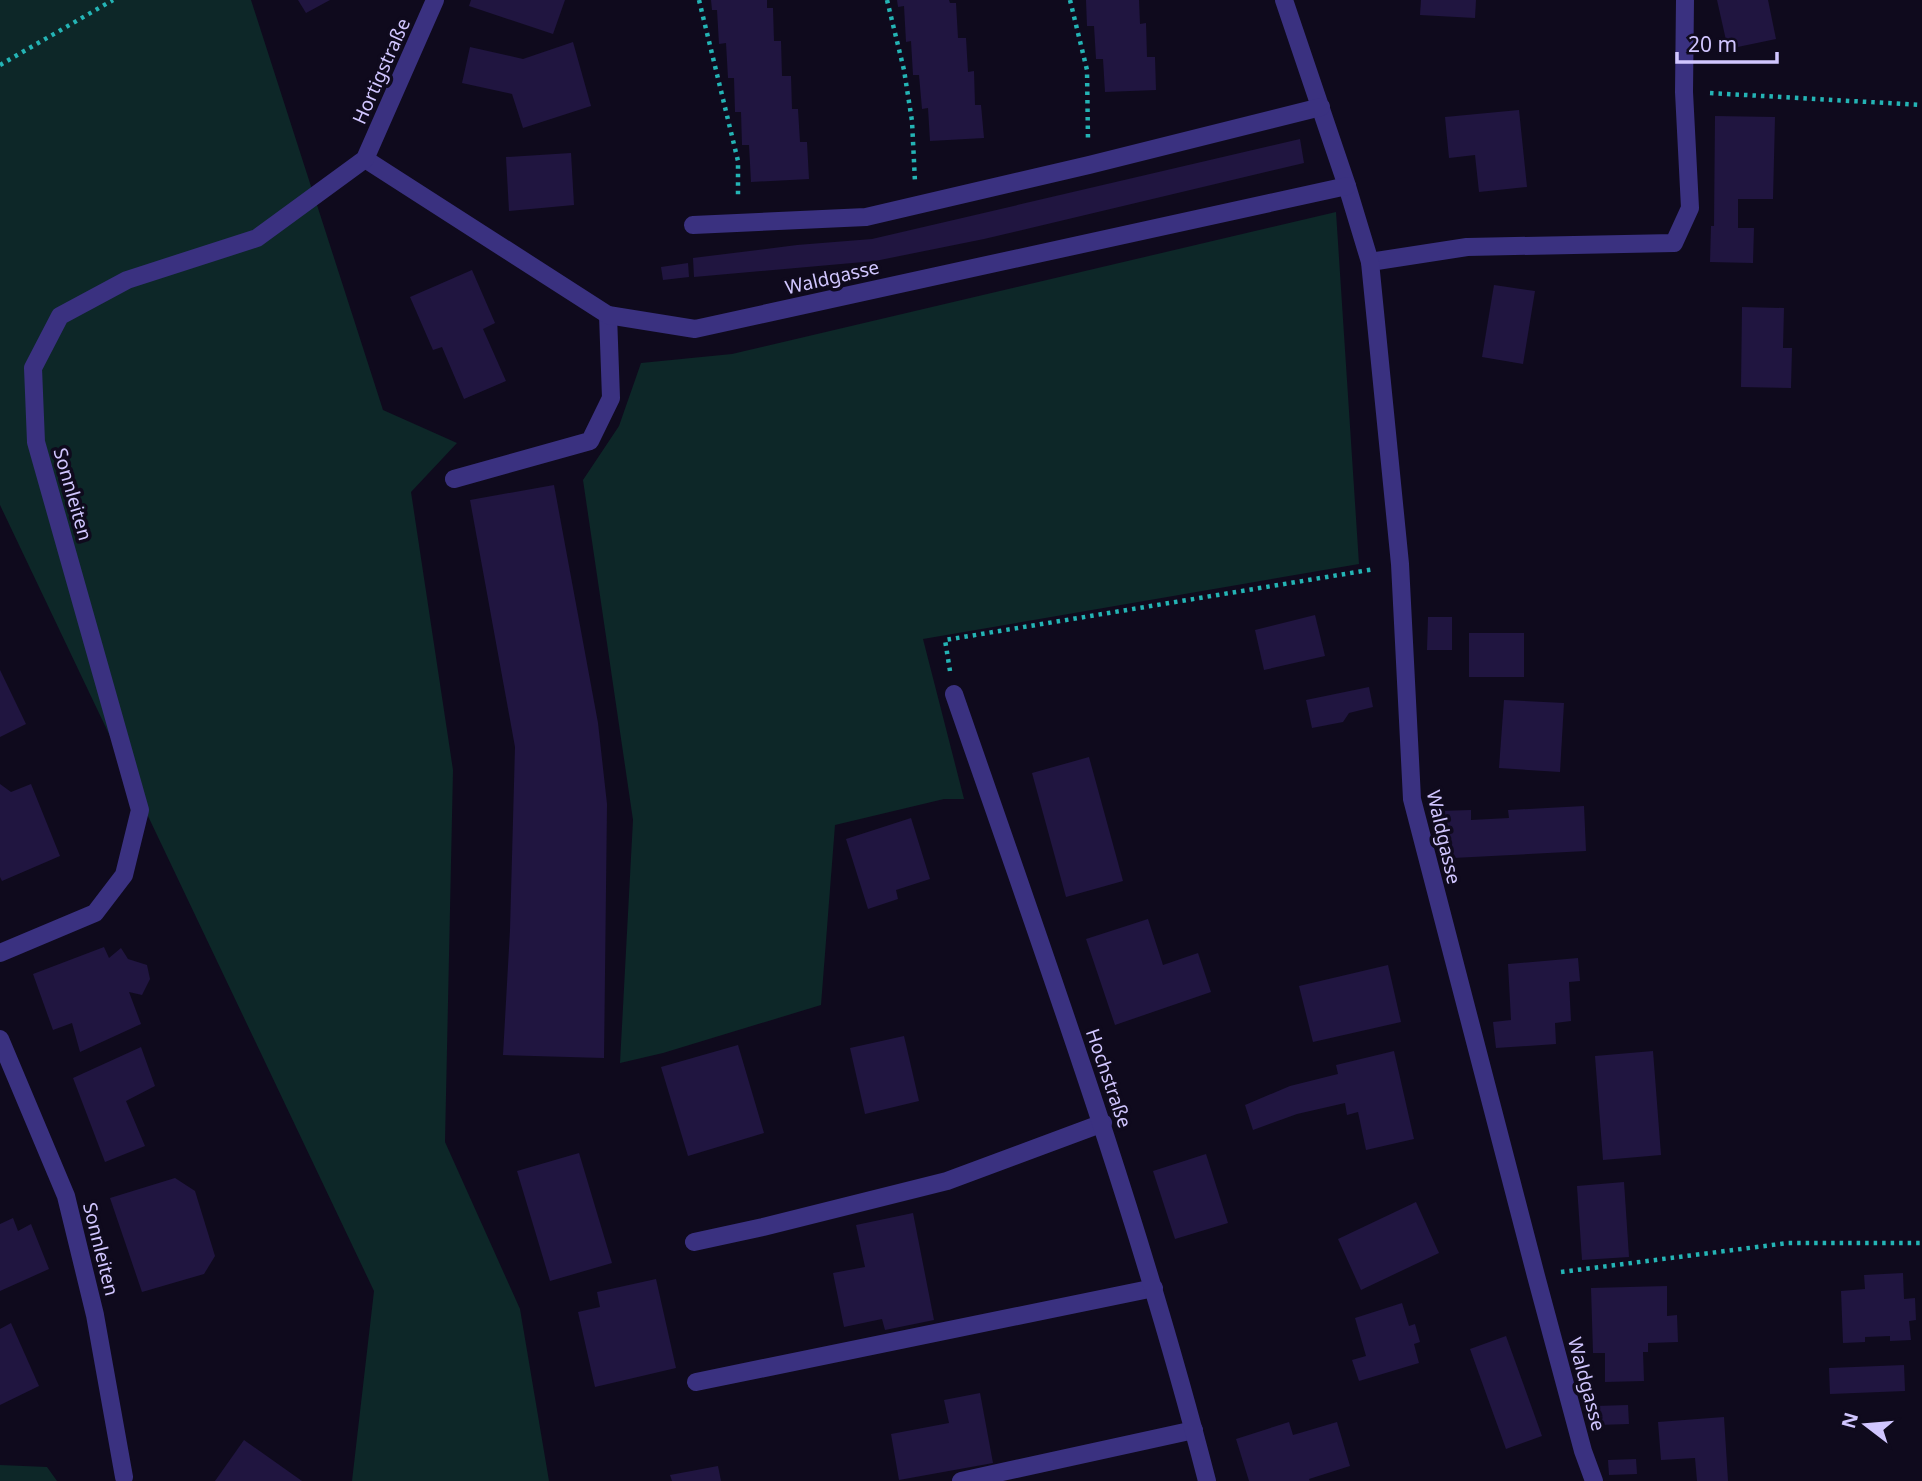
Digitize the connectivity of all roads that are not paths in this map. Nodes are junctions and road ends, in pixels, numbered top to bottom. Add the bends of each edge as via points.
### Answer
1 (435, 0) edge
2 (1284, 0) edge
3 (1685, 0) edge
4 (1321, 107) junction
5 (365, 159) junction
6 (1348, 186) junction
7 (693, 225) dead end
8 (1370, 262) junction
9 (608, 315) junction
10 (454, 479) dead end
11 (954, 694) road end
12 (0, 953) edge
13 (0, 1039) edge
14 (1103, 1124) junction
15 (694, 1242) dead end
16 (1154, 1288) junction
17 (696, 1382) dead end
18 (1194, 1430) junction
19 (124, 1479) edge
20 (961, 1481) edge
21 (1207, 1481) edge
22 (1594, 1481) edge

1 - 5 street, Hortigstraße
2 - 4 street, Waldgasse
3 - 8 street via 1690,208 1674,243 1467,247
4 - 6 street, Waldgasse
4 - 7 street via 866,217
5 - 9 street, Waldgasse
5 - 12 street, Sonnleiten via 257,238 127,280 60,316 33,368 36,442 140,810 124,875 95,913
6 - 8 street, Waldgasse
6 - 9 street, Waldgasse via 695,329
8 - 22 street, Waldgasse via 1400,565 1412,799
9 - 10 street via 611,398 590,441
11 - 14 street, Hochstraße
13 - 19 street, Sonnleiten via 66,1196 95,1315
14 - 15 street via 947,1181
14 - 16 street, Hochstraße
16 - 17 street
16 - 18 street, Hochstraße
18 - 20 street
18 - 21 street, Hochstraße

